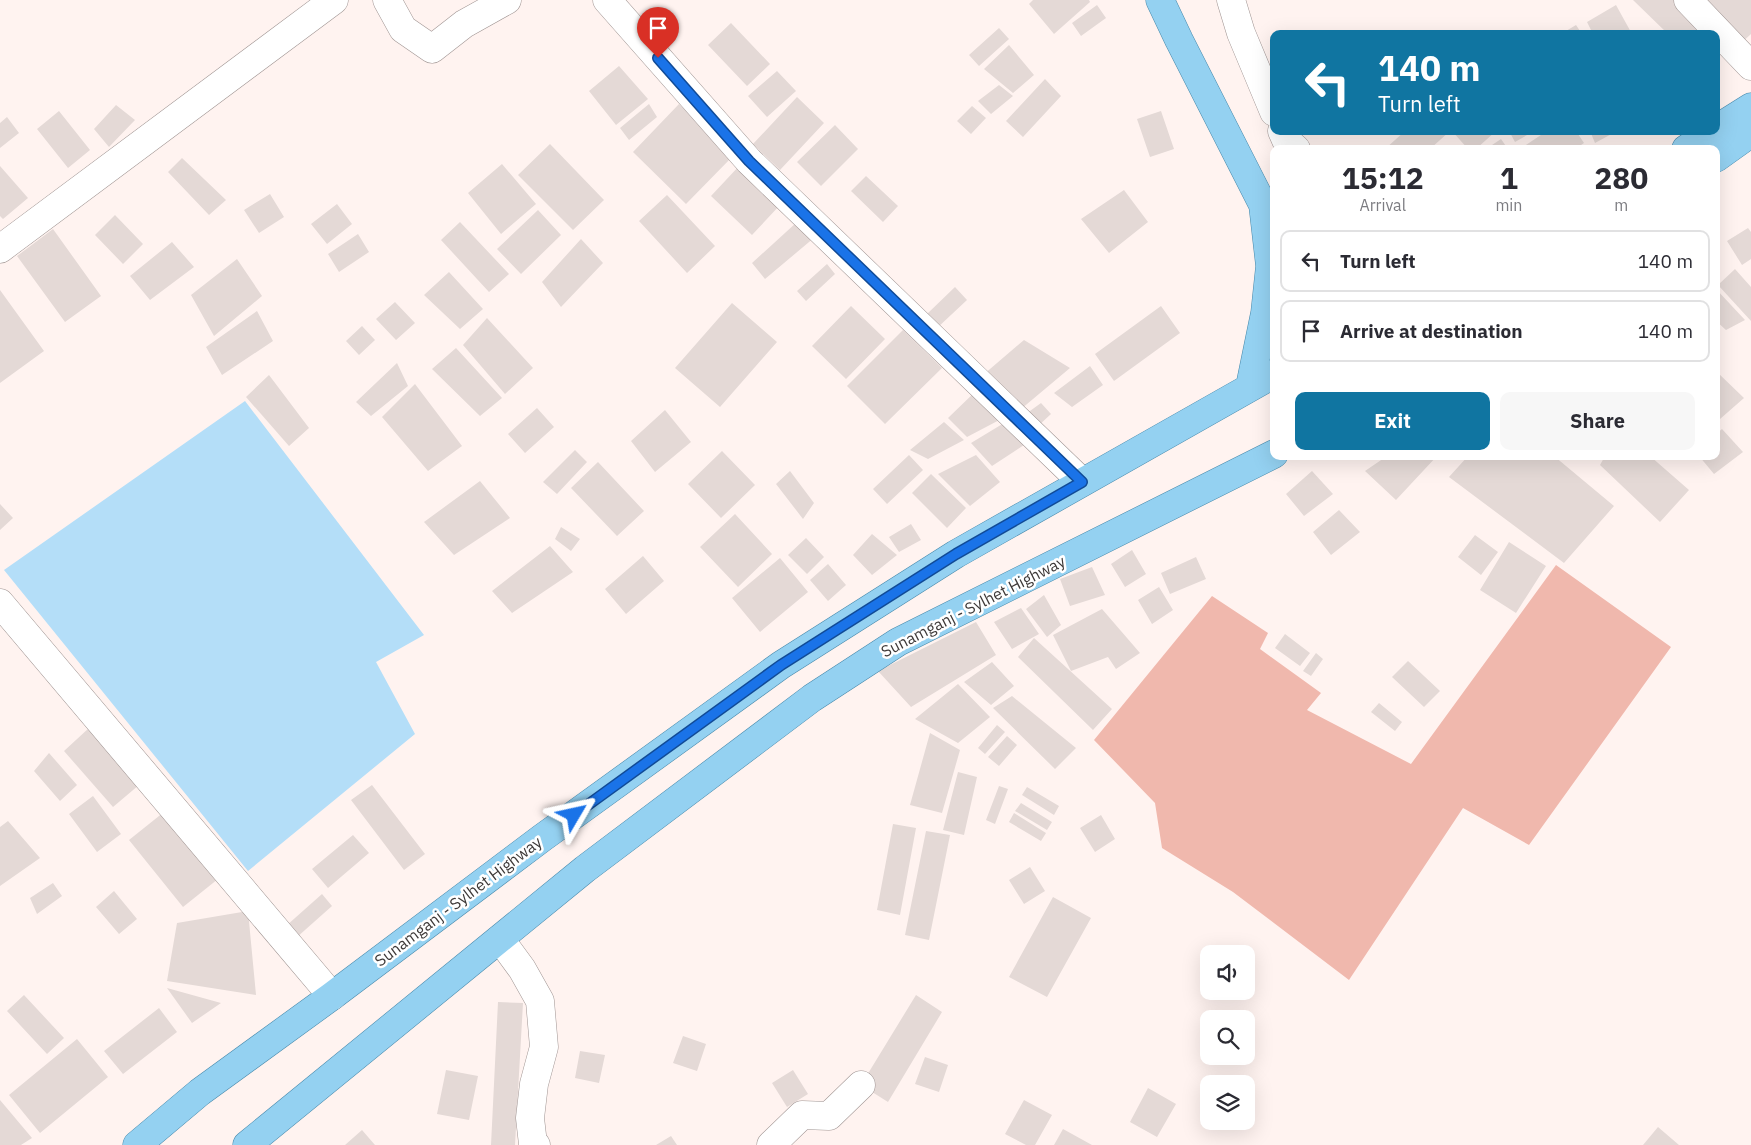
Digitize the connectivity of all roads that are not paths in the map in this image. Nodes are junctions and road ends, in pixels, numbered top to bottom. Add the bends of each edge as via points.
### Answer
1 (334, 0) edge
2 (387, 0) edge
3 (507, 0) edge
4 (607, 0) edge
5 (1160, 0) edge
6 (1231, 0) edge
7 (1688, 0) edge
8 (1717, 30) edge
9 (1720, 34) edge
10 (1751, 66) edge
11 (1270, 102) edge
12 (1751, 107) edge
13 (1720, 126) edge
14 (1751, 133) edge
15 (1284, 135) edge
16 (1706, 135) edge
17 (1292, 145) edge
18 (1692, 145) edge
19 (1720, 155) edge
20 (1268, 210) edge
21 (0, 249) edge
22 (1270, 376) edge
23 (1250, 386) junction
24 (1270, 456) edge
25 (1082, 482) junction
26 (0, 603) edge
27 (500, 939) junction
28 (332, 996) junction
29 (861, 1085) dead end
30 (137, 1145) edge
31 (247, 1145) edge
32 (536, 1145) edge
33 (771, 1145) edge

1 - 21 street
2 - 3 street via 403,30 432,49 464,24
4 - 25 street via 749,161
5 - 20 main road
6 - 11 street
7 - 8 street
9 - 10 street
12 - 13 main road
14 - 19 main road
15 - 17 street
16 - 18 main road
20 - 23 main road via 1270,266 1265,313
22 - 23 main road, Sunamganj - Sylhet Highway
23 - 25 main road, Sunamganj - Sylhet Highway
24 - 27 main road, Sunamganj - Sylhet Highway via 898,642 804,704 585,870
25 - 28 main road, Sunamganj - Sylhet Highway via 956,554 781,665 542,838
26 - 28 street
27 - 31 main road, Sunamganj - Sylhet Highway
27 - 32 street via 540,1001 544,1047 534,1084 530,1118 533,1144
28 - 30 main road, Sunamganj - Sylhet Highway via 200,1092
29 - 33 street via 830,1116 802,1115

